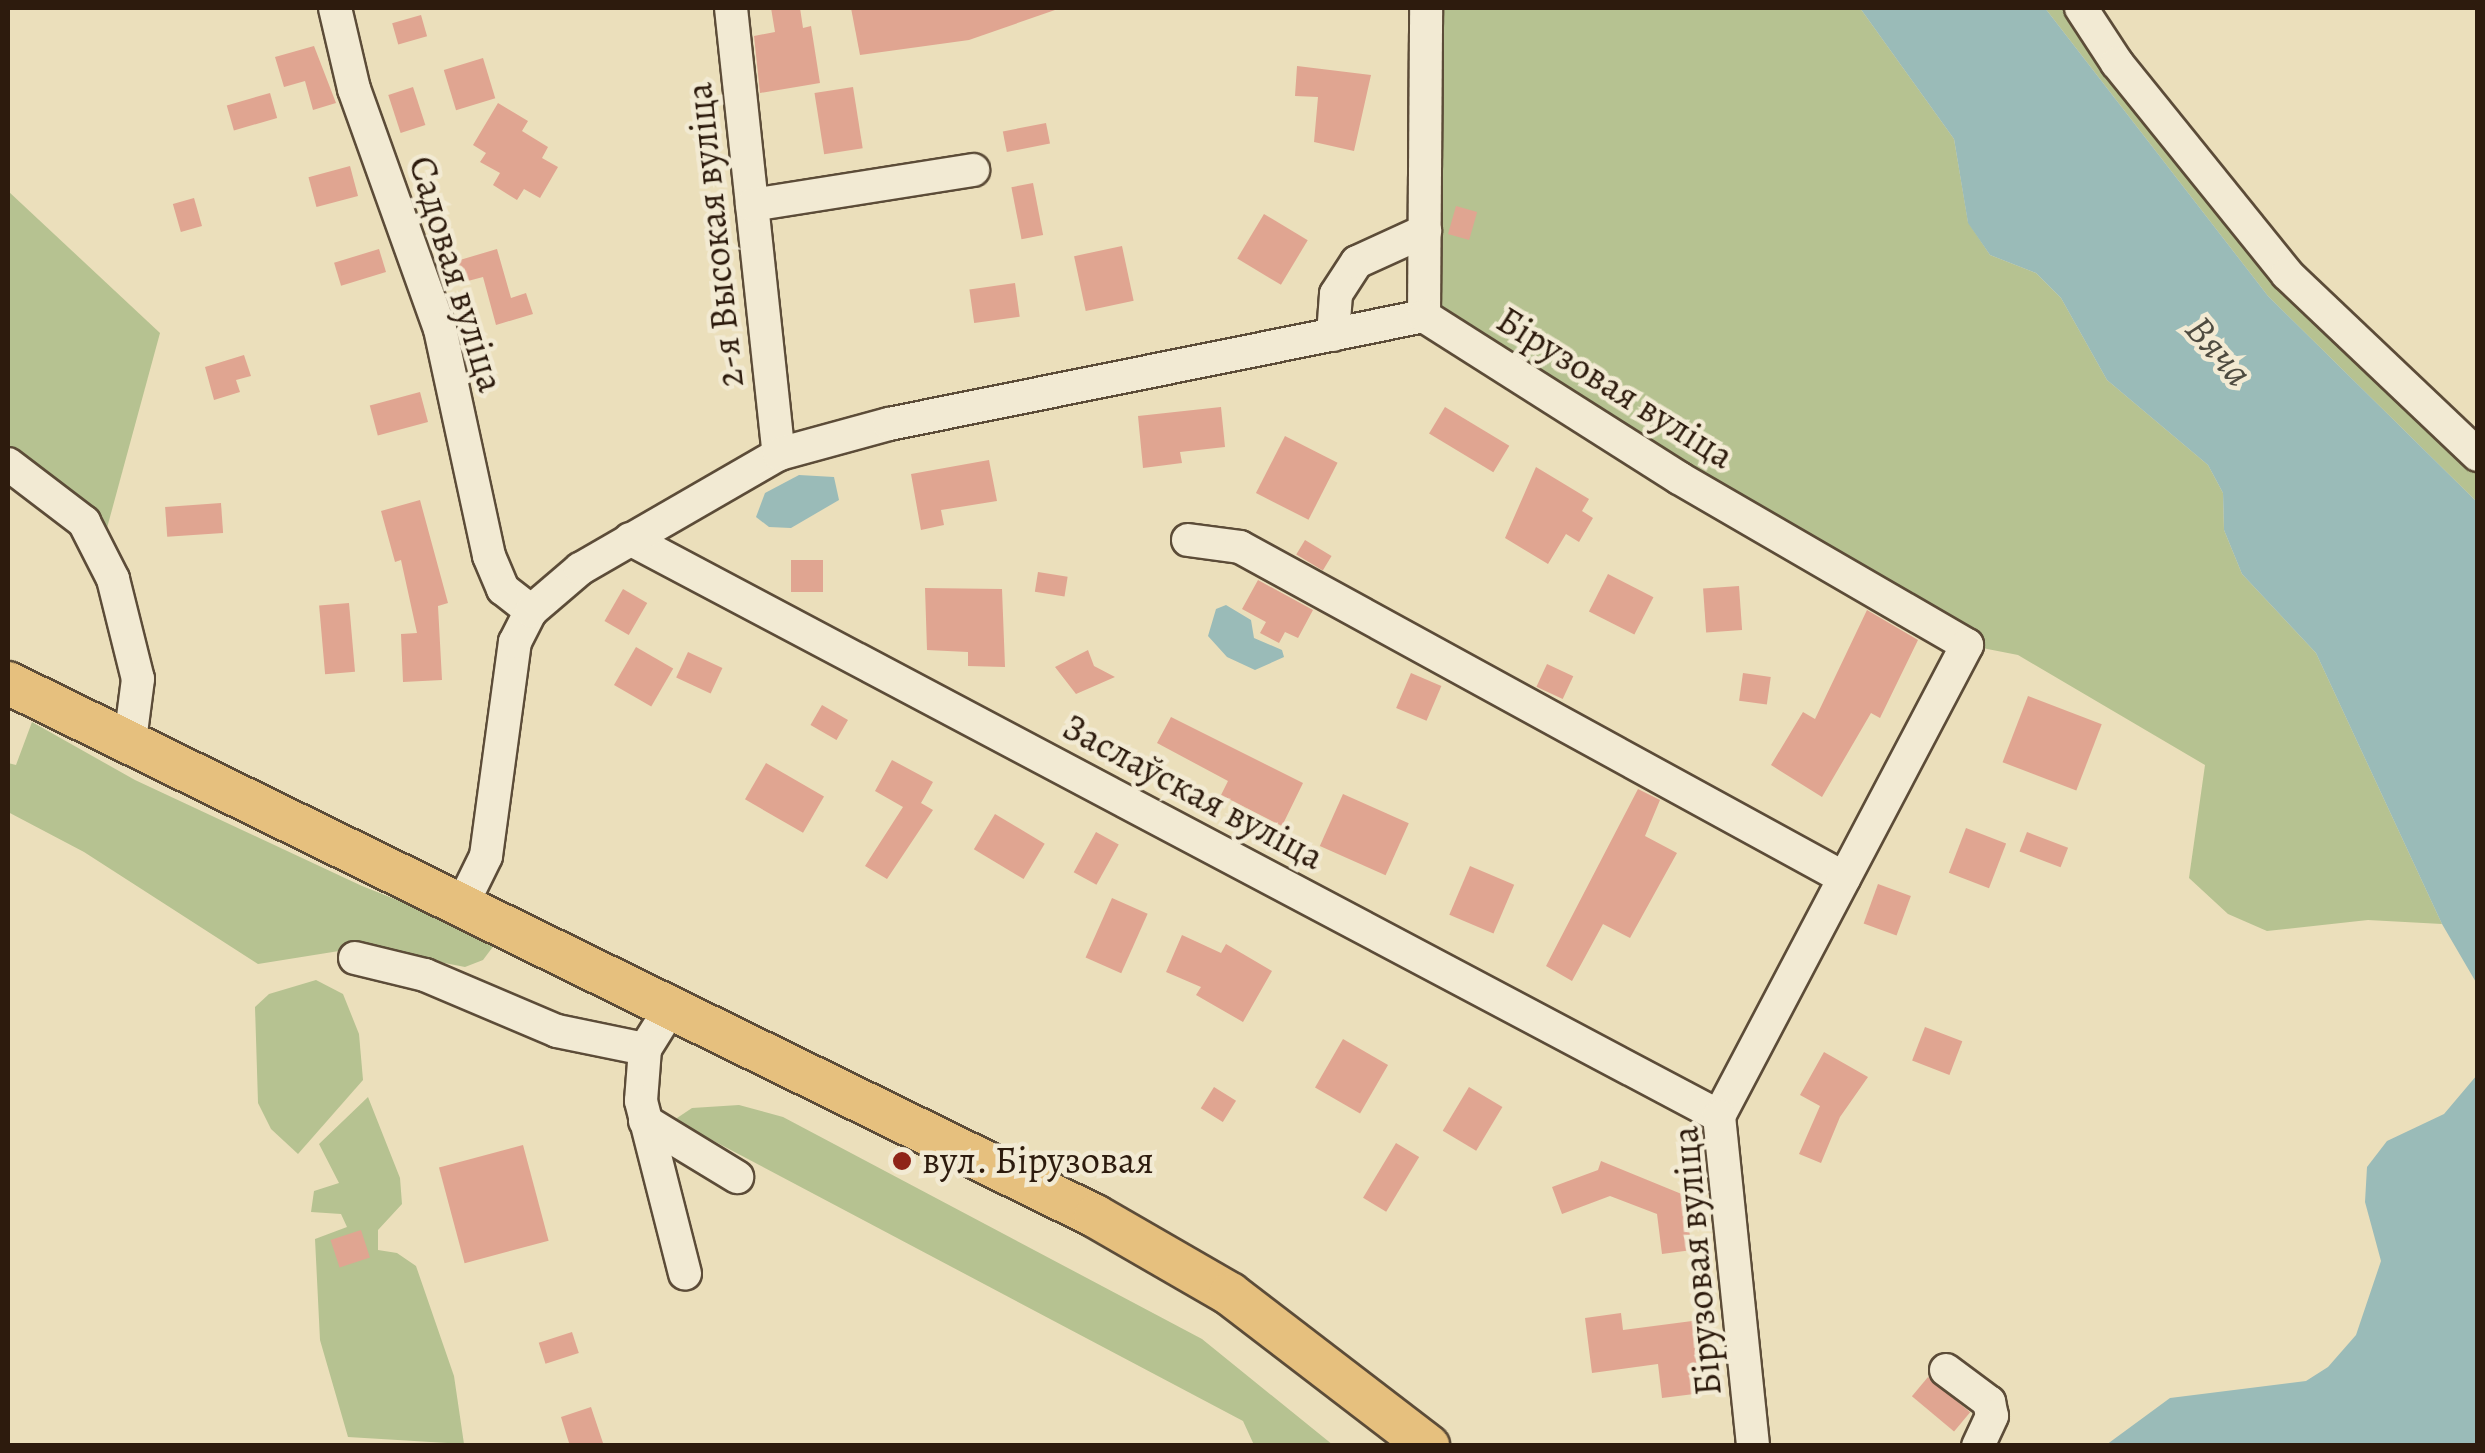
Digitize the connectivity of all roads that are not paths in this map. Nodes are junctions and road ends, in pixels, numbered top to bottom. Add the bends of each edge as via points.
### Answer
1 (334, 8) edge
2 (731, 8) edge
3 (1426, 8) edge
4 (2080, 8) edge
5 (972, 170) dead end
6 (752, 206) junction
7 (1424, 231) junction
8 (1424, 316) junction
9 (1333, 335) junction
10 (780, 454) junction
11 (2478, 455) edge
12 (8, 464) edge
13 (630, 538) junction
14 (1188, 540) dead end
15 (531, 611) junction
16 (8, 683) edge
17 (130, 740) junction
18 (1844, 878) junction
19 (464, 902) junction
20 (355, 958) dead end
21 (672, 1004) junction
22 (645, 1049) junction
23 (1719, 1116) junction
24 (646, 1122) junction
25 (736, 1177) dead end
26 (685, 1273) dead end
27 (1946, 1370) dead end
28 (1428, 1446) edge
29 (1754, 1446) edge
30 (1978, 1446) edge

1 - 15 street, Садовая вуліца via 354,89 440,330 489,556 503,588
2 - 6 street, 2-я Высокая вуліца
3 - 7 street
4 - 11 street via 2117,64 2287,274
5 - 6 street
6 - 10 street, 2-я Высокая вуліца
7 - 8 street
7 - 9 street via 1357,262 1336,294
8 - 9 street
8 - 18 street, Бірузовая вуліца via 1680,478 1968,644
9 - 10 street via 888,424
10 - 13 street
12 - 17 street via 84,522 114,579 138,679
13 - 15 street via 553,588
13 - 23 street, Заслаўская вуліца
14 - 18 street via 1240,548
15 - 19 street via 515,642 486,856
16 - 17 main road
17 - 19 main road
18 - 23 street, Бірузовая вуліца
19 - 21 main road
20 - 22 street via 425,975 556,1032
21 - 22 street
21 - 28 main road via 1095,1216 1230,1294
22 - 24 street via 640,1076
23 - 29 street, Бірузовая вуліца
24 - 25 street
24 - 26 street
27 - 30 street via 1990,1402 1992,1416

